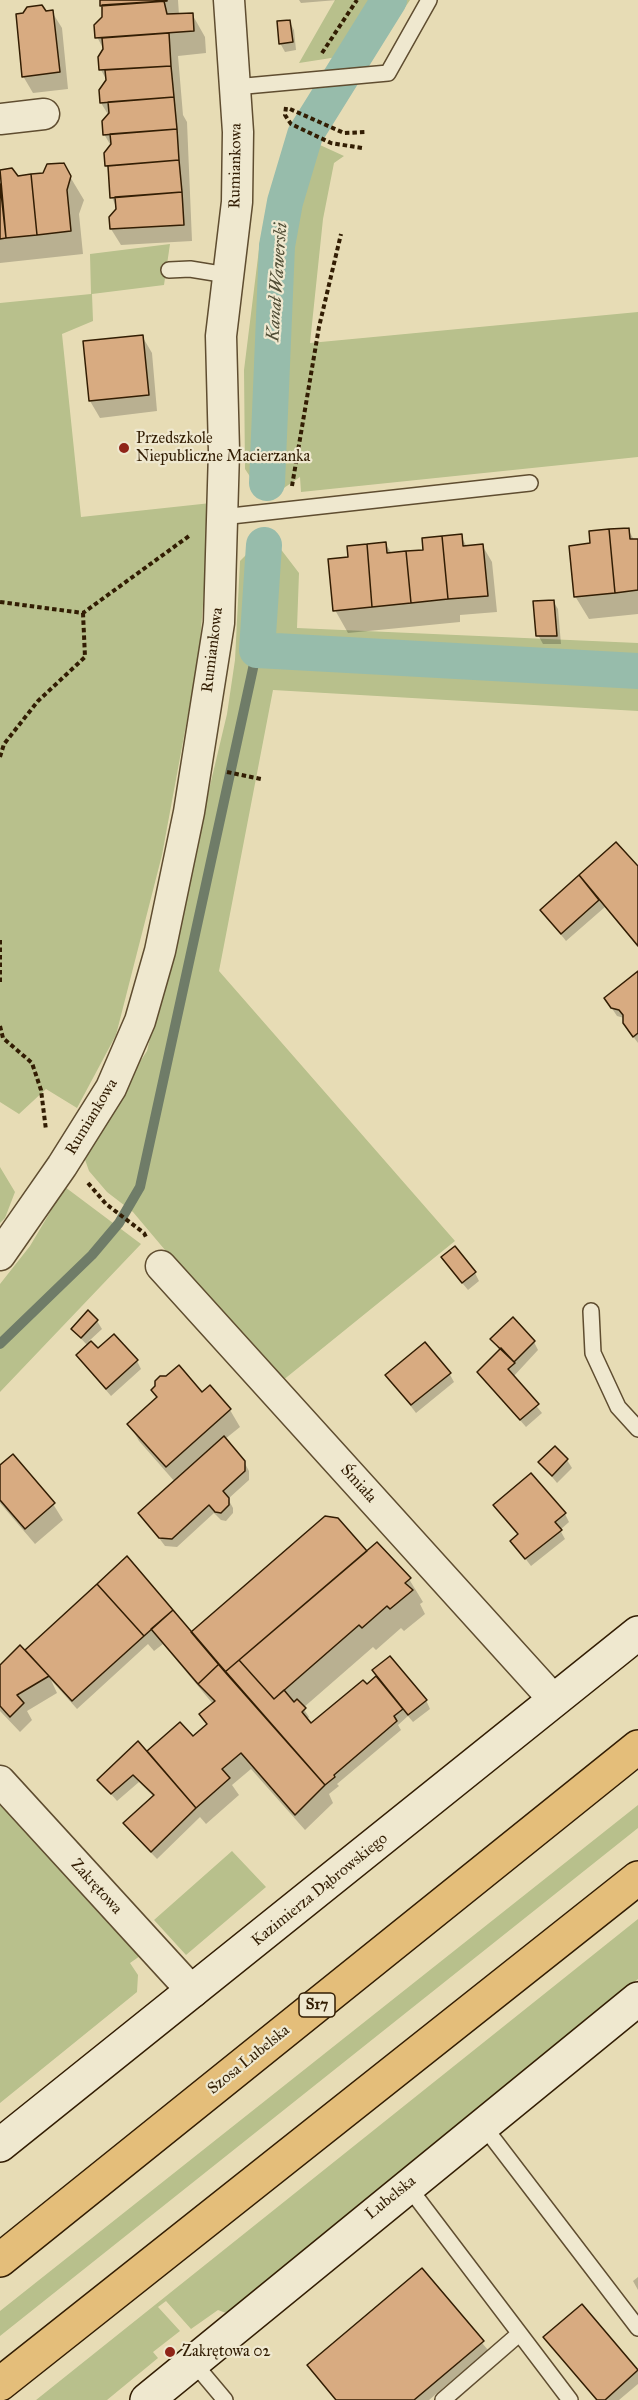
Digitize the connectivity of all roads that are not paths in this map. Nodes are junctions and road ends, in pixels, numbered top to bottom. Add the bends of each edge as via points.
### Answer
1 (229, 0) edge
2 (429, 0) edge
3 (234, 87) junction
4 (44, 114) dead end
5 (0, 118) edge
6 (169, 270) dead end
7 (227, 275) junction
8 (530, 483) dead end
9 (222, 514) junction
10 (0, 1255) edge
11 (161, 1266) dead end
12 (591, 1311) dead end
13 (638, 1428) edge
14 (638, 1633) edge
15 (555, 1701) junction
16 (638, 1747) edge
17 (0, 1781) edge
18 (638, 1878) edge
19 (193, 1992) junction
20 (638, 1999) edge
21 (482, 2124) junction
22 (2, 2140) edge
23 (407, 2185) junction
24 (0, 2260) edge
25 (638, 2328) edge
26 (519, 2334) junction
27 (193, 2362) junction
28 (0, 2384) edge
29 (147, 2400) edge
30 (225, 2400) edge
31 (443, 2400) edge
32 (570, 2400) edge

1 - 3 street, Rumiankowa
2 - 3 lane via 388,73
3 - 7 street, Rumiankowa via 237,202
4 - 5 street
6 - 7 lane
7 - 9 street, Rumiankowa via 221,336
8 - 9 lane
9 - 10 street, Rumiankowa via 219,623 189,812 160,951 140,1021 111,1088
11 - 15 street, Śmiała
12 - 13 lane via 593,1353 618,1407
14 - 15 street, Kazimierza Dąbrowskiego
15 - 19 street, Kazimierza Dąbrowskiego
16 - 24 highway, Szosa Lubelska / S17
17 - 19 street, Zakrętowa
18 - 28 highway
19 - 22 street, Kazimierza Dąbrowskiego
20 - 21 street, Lubelska
21 - 23 street, Lubelska
21 - 25 lane
23 - 26 lane
23 - 27 street, Lubelska
26 - 31 lane
26 - 32 lane
27 - 29 street, Lubelska
27 - 30 lane

